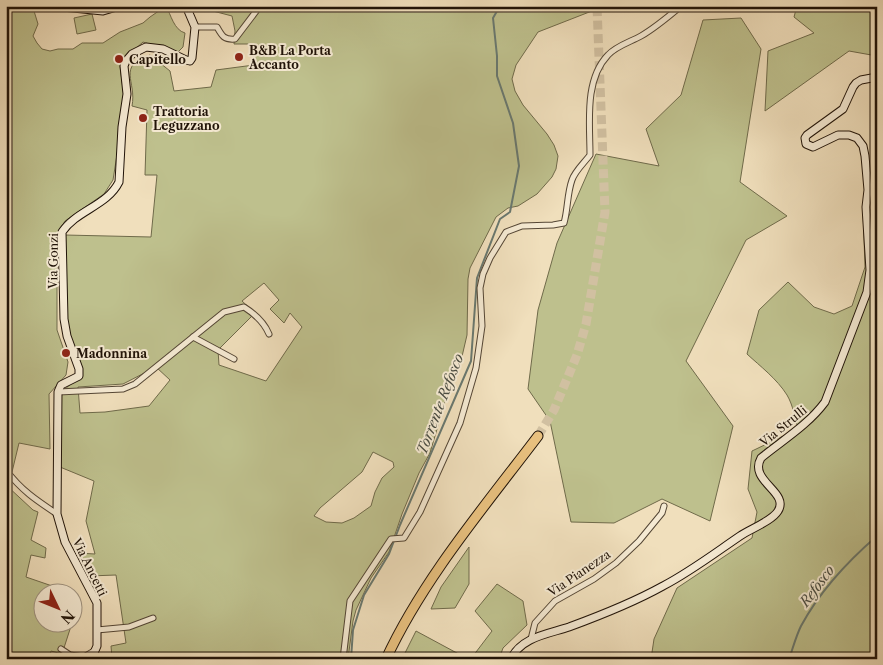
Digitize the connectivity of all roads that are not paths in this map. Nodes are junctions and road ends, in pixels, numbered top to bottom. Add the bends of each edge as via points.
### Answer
1 (53, 6) edge
2 (120, 6) edge
3 (186, 6) edge
4 (260, 6) edge
5 (681, 6) edge
6 (195, 26) junction
7 (877, 77) edge
8 (268, 334) dead end
9 (193, 337) junction
10 (234, 360) dead end
11 (58, 392) junction
12 (538, 436) tunnel mouth
13 (6, 470) edge
14 (664, 506) dead end
15 (57, 514) junction
16 (153, 618) dead end
17 (588, 620) joint
18 (97, 630) junction
19 (531, 639) junction
20 (61, 649) dead end
21 (95, 650) junction
22 (94, 659) edge
23 (343, 659) edge
24 (386, 659) edge
25 (510, 659) edge

1 - 2 street via 103,11
3 - 6 street, Via Gonzi
4 - 6 street via 235,39 228,40 222,36 217,27
5 - 23 street via 648,32 608,55 597,72 590,98 590,155 572,181 564,223 522,226 506,232 490,258 482,274 480,288 482,326 476,368 460,423 420,512 404,538 391,539 350,601
6 - 11 street, Via Gonzi via 190,61 164,49 146,47 132,54 124,66 127,94 119,182 106,198 75,218 62,232 66,336 79,369 78,376 61,385
7 - 17 street, Via Strulli via 856,83 843,110 805,138 806,144 813,147 844,134 857,138 863,146 868,190 870,270 861,311 825,402 758,463 760,475 778,496 779,510 663,586
8 - 9 street via 256,315 244,307 224,312
9 - 10 street
9 - 11 street via 135,384 123,389
11 - 15 street
12 - 24 highway via 437,572
13 - 15 street via 22,489
14 - 19 street, Via Pianezza via 639,541 616,563 555,601 535,623
15 - 18 street, Via Ancetti via 65,542 97,603
16 - 18 street via 129,627
17 - 19 street, Via Pianezza
18 - 21 street, Via Ancetti
19 - 25 street, Via Pianezza
20 - 21 street via 84,658
21 - 22 street, Via Ancetti

